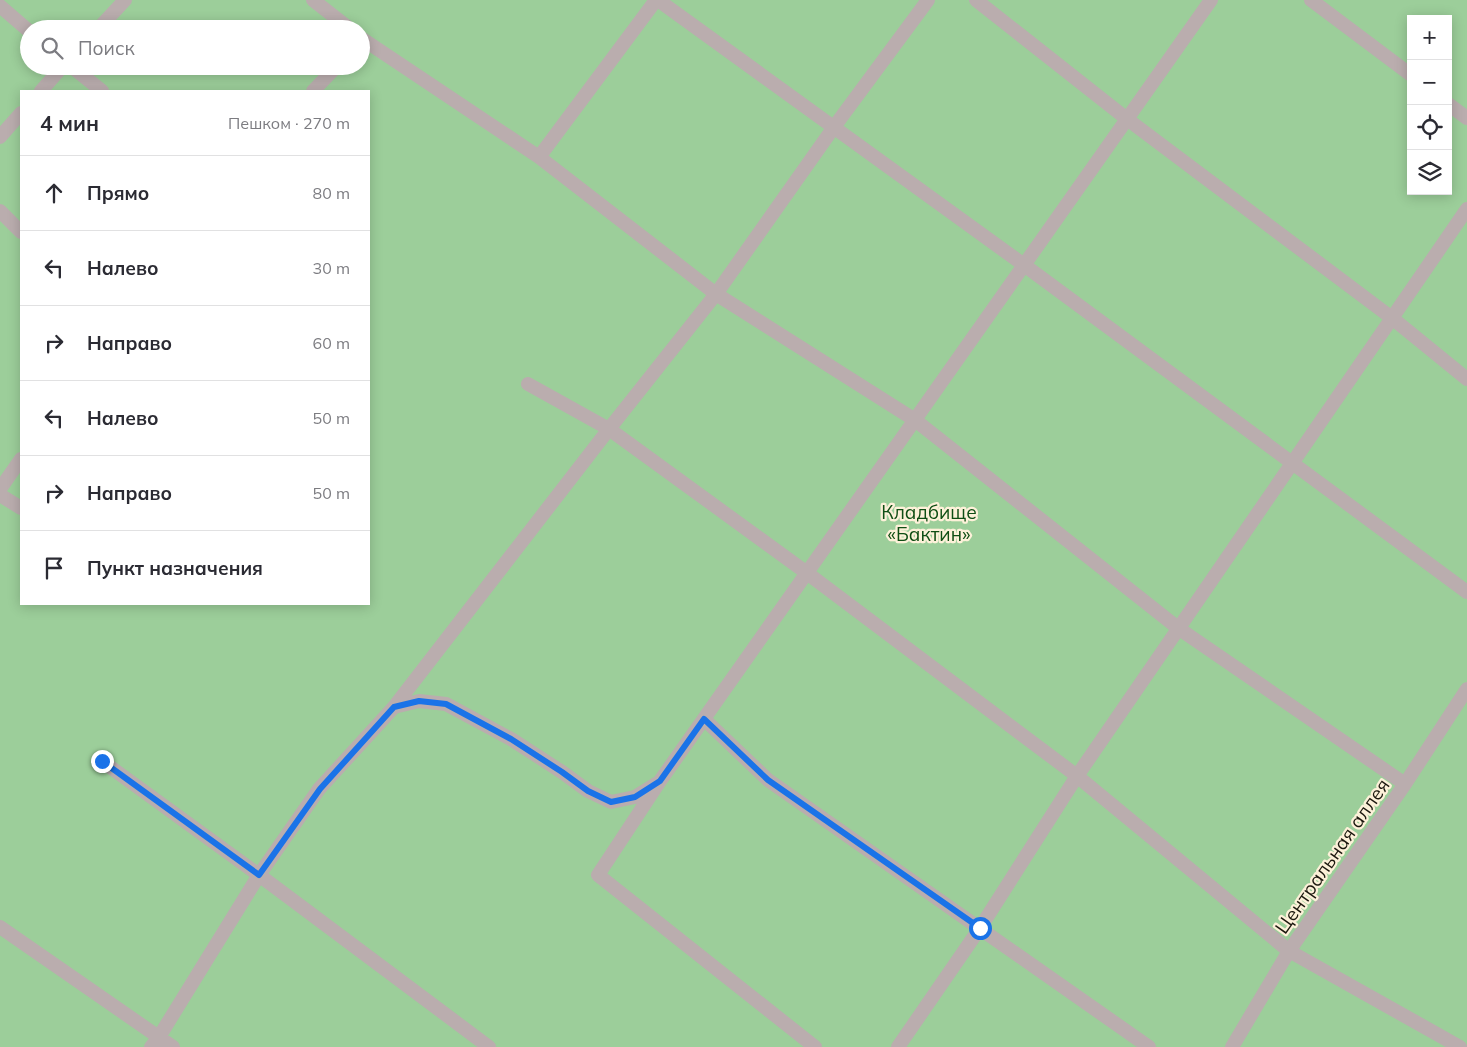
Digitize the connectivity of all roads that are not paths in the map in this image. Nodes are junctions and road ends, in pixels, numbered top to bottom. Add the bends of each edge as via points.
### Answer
1 (125, 0) edge
2 (313, 0) edge
3 (657, 0) edge
4 (928, 0) edge
5 (976, 0) edge
6 (1211, 0) edge
7 (1311, 0) edge
8 (0, 6) edge
9 (106, 20) edge
10 (339, 20) edge
11 (20, 23) edge
12 (370, 44) edge
13 (1407, 72) edge
14 (55, 75) edge
15 (82, 75) edge
16 (328, 75) edge
17 (41, 90) edge
18 (101, 90) edge
19 (314, 90) edge
20 (1449, 105) edge
21 (20, 114) edge
22 (1467, 118) edge
23 (1127, 119) junction
24 (834, 127) junction
25 (0, 137) edge
26 (539, 157) junction
27 (1467, 209) edge
28 (0, 211) edge
29 (20, 231) edge
30 (1024, 265) junction
31 (716, 294) junction
32 (1392, 318) junction
33 (1467, 379) edge
34 (528, 384) dead end
35 (915, 420) junction
36 (609, 429) junction
37 (20, 460) edge
38 (1293, 463) junction
39 (0, 489) edge
40 (0, 495) edge
41 (20, 507) edge
42 (807, 573) junction
43 (1467, 592) edge
44 (1178, 628) junction
45 (1467, 689) edge
46 (394, 707) junction
47 (704, 719) junction
48 (102, 761) dead end
49 (1077, 776) junction
50 (660, 781) junction
51 (1405, 784) junction
52 (259, 875) junction
53 (0, 927) edge
54 (980, 928) junction
55 (1289, 950) junction
56 (155, 1042) edge
57 (173, 1047) edge
58 (489, 1047) edge
59 (815, 1047) edge
60 (898, 1047) edge
61 (1149, 1047) edge
62 (1232, 1047) edge
63 (1460, 1047) edge

1 - 9 lane
2 - 10 lane
3 - 24 lane
3 - 26 lane
4 - 24 lane
5 - 23 lane
6 - 23 lane
7 - 13 lane
8 - 11 lane
12 - 26 lane
14 - 17 lane
15 - 18 lane
16 - 19 lane
20 - 22 lane
21 - 25 lane
23 - 30 lane
23 - 32 lane
24 - 30 lane
24 - 31 lane
26 - 31 lane
27 - 32 lane
28 - 29 lane
30 - 35 lane
30 - 38 lane
31 - 35 lane
31 - 36 lane
32 - 33 lane
32 - 38 lane
34 - 36 lane
35 - 42 lane
35 - 44 lane
36 - 42 lane
36 - 46 lane
37 - 39 lane
38 - 43 lane
38 - 44 lane
40 - 41 lane
42 - 47 lane
42 - 49 lane
44 - 49 lane
44 - 51 lane
45 - 51 lane, Центральная аллея
46 - 50 lane via 419,701 446,704 511,739 588,791 611,802 635,797
46 - 52 lane via 320,789
47 - 50 lane
47 - 54 lane via 768,780
48 - 52 lane
49 - 54 lane
49 - 55 lane
50 - 59 lane via 598,875
51 - 55 lane, Центральная аллея
52 - 56 lane
52 - 58 lane
53 - 56 lane
54 - 60 lane
54 - 61 lane
55 - 62 lane, Центральная аллея
55 - 63 lane
56 - 57 lane

